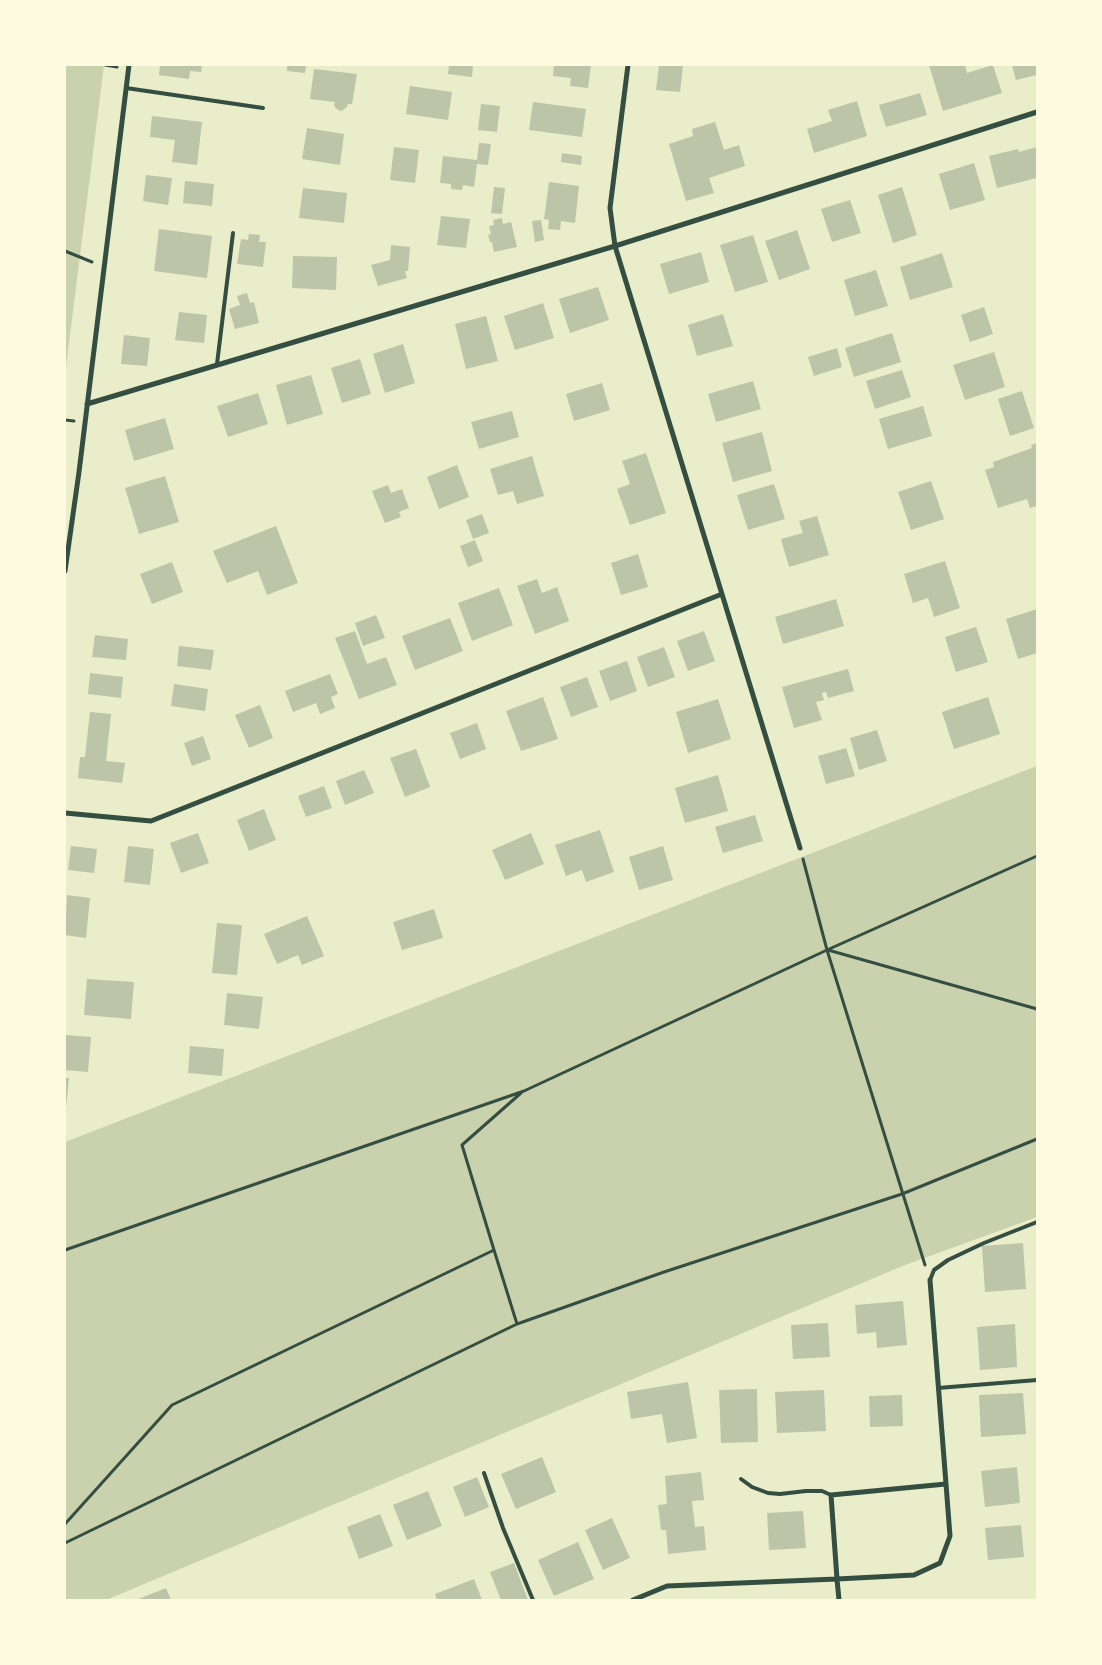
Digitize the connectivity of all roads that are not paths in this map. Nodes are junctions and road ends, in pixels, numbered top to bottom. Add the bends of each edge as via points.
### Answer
1 (129, 65) edge
2 (628, 65) edge
3 (126, 88) junction
4 (263, 108) dead end
5 (1037, 112) edge
6 (233, 233) dead end
7 (615, 246) junction
8 (217, 364) junction
9 (87, 404) junction
10 (66, 549) edge
11 (65, 571) edge
12 (722, 594) junction
13 (65, 813) edge
14 (800, 848) road end
15 (1037, 1222) edge
16 (930, 1280) joint
17 (1037, 1380) edge
18 (938, 1388) junction
19 (484, 1473) dead end
20 (741, 1479) dead end
21 (946, 1484) junction
22 (831, 1495) junction
23 (837, 1579) junction
24 (533, 1600) edge
25 (633, 1600) edge
26 (839, 1600) edge

1 - 3 street
2 - 7 street via 610,208
3 - 4 lane
3 - 9 street
5 - 7 street
6 - 8 lane
7 - 8 street
7 - 12 street
8 - 9 street
9 - 10 street
10 - 11 street
12 - 13 street via 150,821
12 - 14 street
15 - 16 lane via 948,1260 934,1270
16 - 18 street
17 - 18 lane
18 - 21 street
19 - 24 lane
20 - 22 lane via 768,1493 822,1491
21 - 22 street
21 - 23 street via 950,1536 940,1563 914,1575
22 - 23 street
23 - 25 street via 667,1586
23 - 26 street

